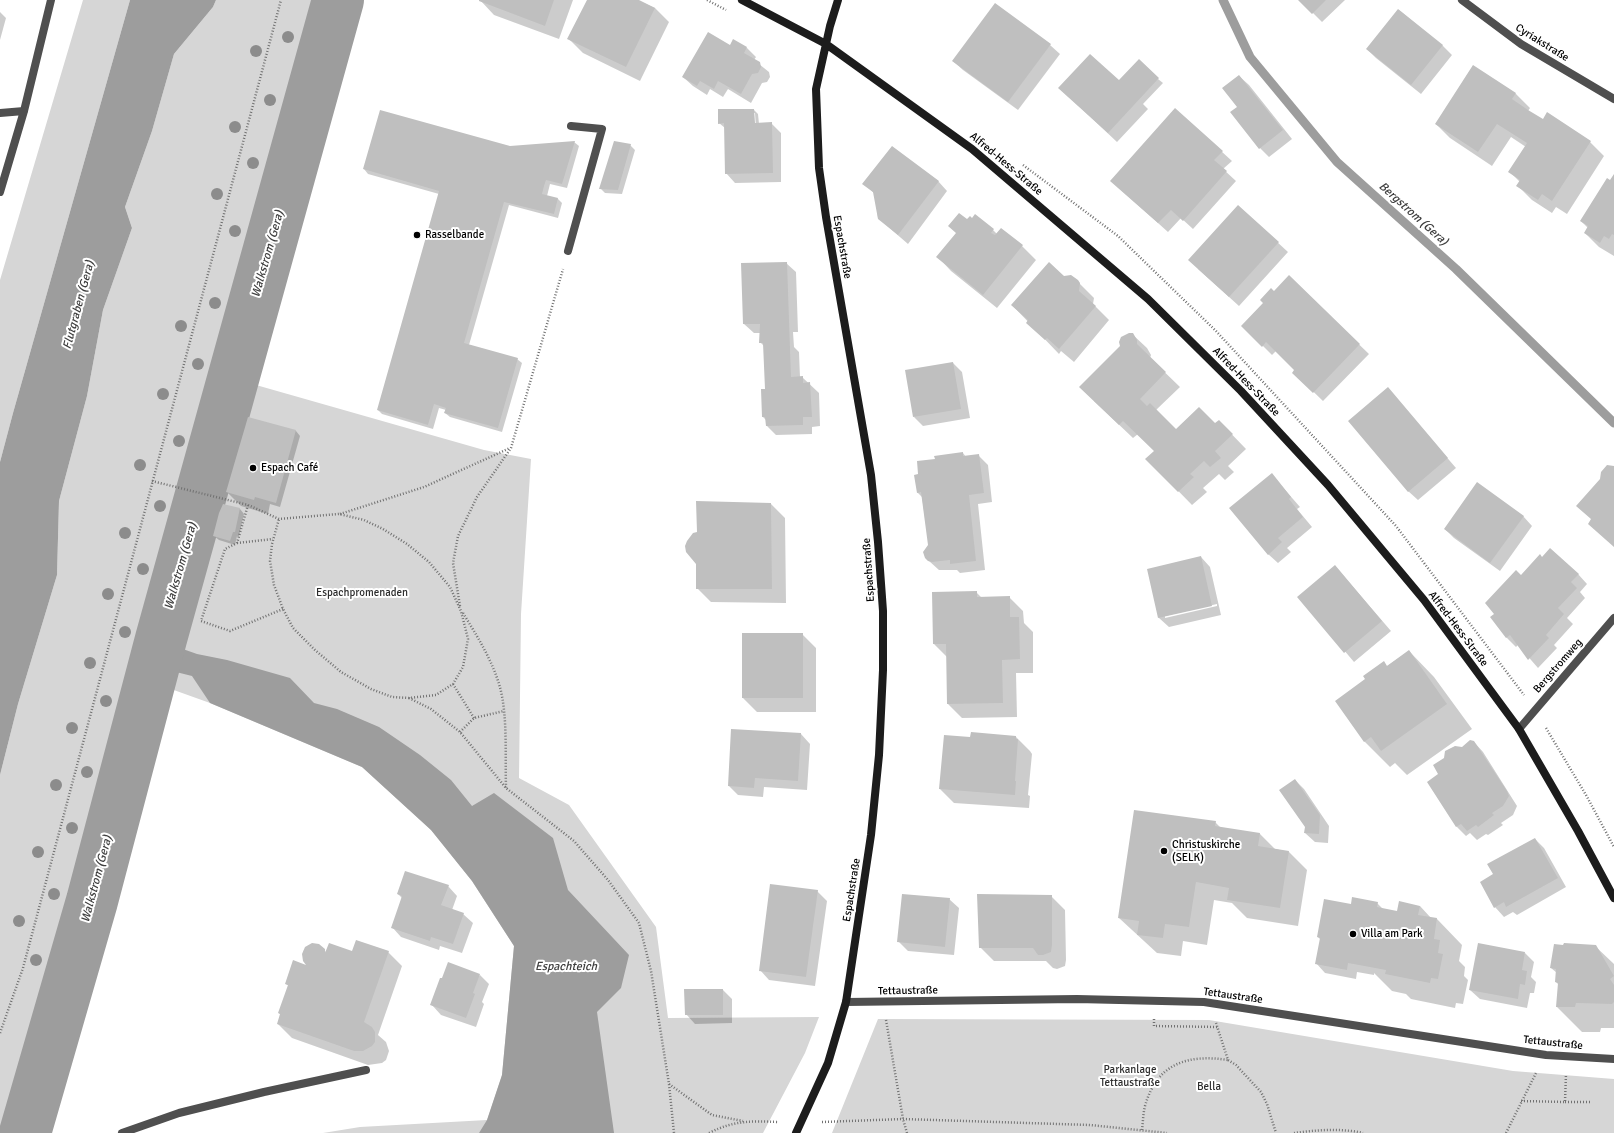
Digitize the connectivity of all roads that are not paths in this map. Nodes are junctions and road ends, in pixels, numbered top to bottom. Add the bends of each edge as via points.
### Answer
1 (51, 0) edge
2 (742, 0) edge
3 (838, 0) edge
4 (1462, 0) edge
5 (826, 44) junction
6 (1614, 99) edge
7 (24, 111) junction
8 (0, 112) edge
9 (571, 126) dead end
10 (0, 192) edge
11 (568, 251) road end
12 (1614, 618) edge
13 (1519, 729) junction
14 (1614, 898) edge
15 (846, 1002) junction
16 (1614, 1059) edge
17 (366, 1070) dead end
18 (122, 1133) edge
19 (796, 1133) edge

1 - 7 street
2 - 5 main road, Alfred-Hess-Straße
3 - 5 main road, Espachstraße
4 - 6 street, Cyriakstraße via 1521,44
5 - 13 main road, Alfred-Hess-Straße via 972,149 1148,299 1241,391 1328,485 1424,600
5 - 15 main road, Espachstraße via 816,89 819,168 871,475 883,611 879,755 871,835
7 - 8 street
7 - 10 street
9 - 11 street via 602,129
12 - 13 street, Bergstromweg
13 - 14 main road, Alfred-Hess-Straße
15 - 16 street, Tettaustraße via 1077,999 1204,1002 1546,1055
15 - 19 main road, Espachstraße via 828,1063
17 - 18 street via 179,1113

